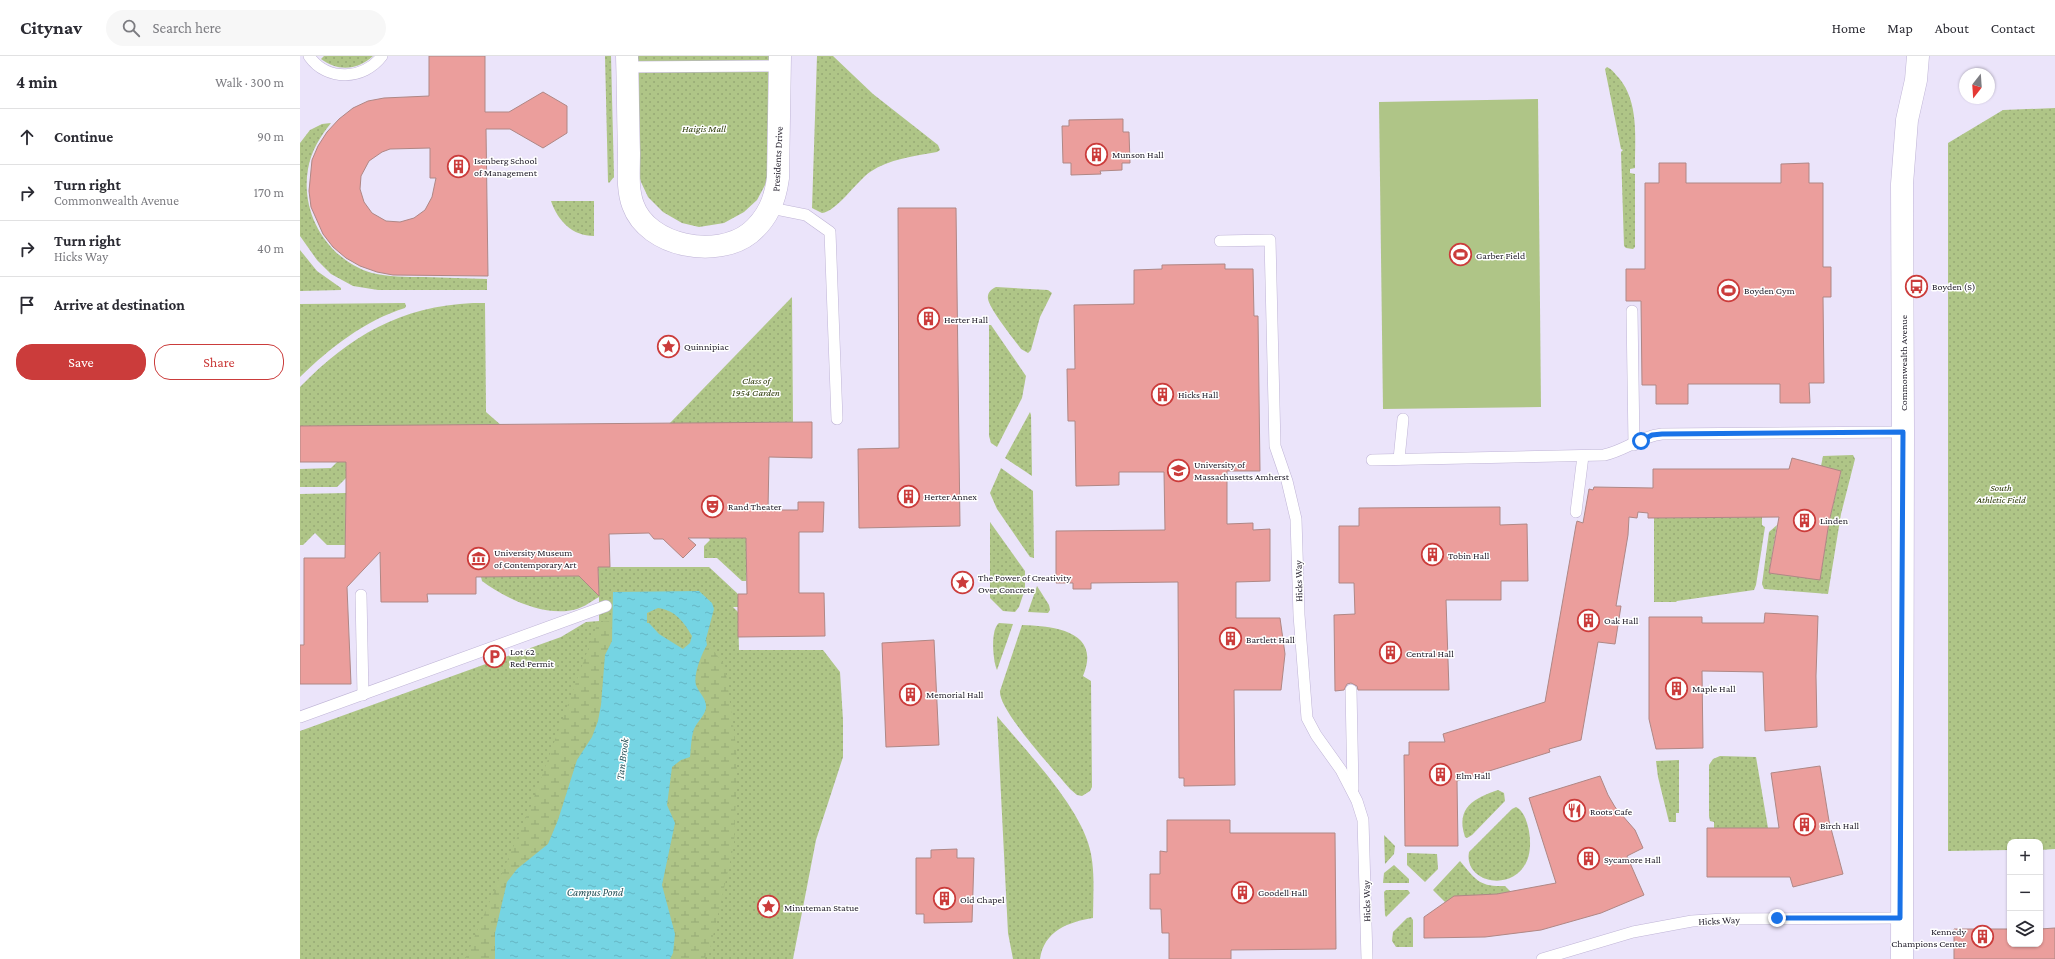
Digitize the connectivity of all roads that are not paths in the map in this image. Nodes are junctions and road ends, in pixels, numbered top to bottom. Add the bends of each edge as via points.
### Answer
1 (309, 56) edge
2 (382, 56) edge
3 (1918, 56) edge
4 (1930, 56) edge
5 (627, 61) edge
6 (780, 61) edge
7 (1916, 80) junction
8 (771, 208) junction
9 (1220, 241) dead end
10 (1632, 311) dead end
11 (837, 419) dead end
12 (1403, 419) dead end
13 (1903, 432) junction
14 (1634, 445) junction
15 (1583, 456) junction
16 (1399, 459) junction
17 (1372, 460) dead end
18 (1576, 512) dead end
19 (360, 595) dead end
20 (606, 606) dead end
21 (1351, 690) dead end
22 (362, 695) junction
23 (300, 717) edge
24 (1354, 794) junction
25 (1900, 918) junction
26 (1367, 959) edge
27 (1542, 959) edge
28 (1902, 959) edge

1 - 2 lane via 333,74 346,75 358,74 369,69
3 - 7 main road, Commonwealth Avenue
4 - 7 main road, Commonwealth Avenue
5 - 6 lane
5 - 8 main road, Presidents Drive via 630,192 633,205 649,227 670,242 709,246 731,242 750,234
6 - 8 main road, Presidents Drive via 778,178
7 - 13 main road, Commonwealth Avenue via 1907,120 1902,184
8 - 11 lane via 806,215 830,232
9 - 24 lane, Hicks Way via 1270,240 1275,446 1296,518 1299,615 1307,718
10 - 14 lane
12 - 16 lane
13 - 14 lane via 1662,434 1652,435
13 - 25 main road, Commonwealth Avenue
14 - 15 lane via 1616,452
15 - 16 lane
15 - 18 lane
16 - 17 lane
19 - 22 lane
20 - 22 lane
21 - 24 lane
22 - 23 lane
24 - 26 lane, Hicks Way via 1364,829
25 - 27 lane, Hicks Way via 1692,921 1633,932
25 - 28 main road, Commonwealth Avenue

